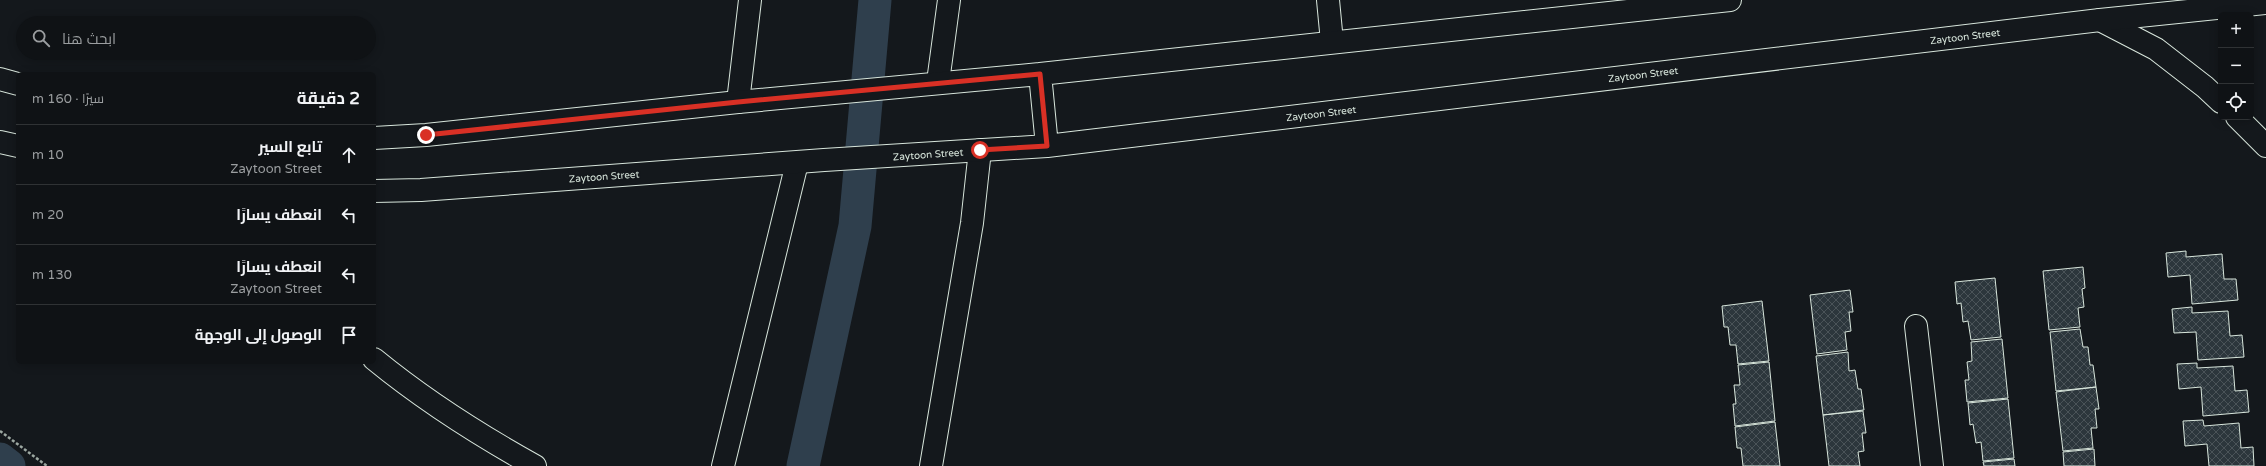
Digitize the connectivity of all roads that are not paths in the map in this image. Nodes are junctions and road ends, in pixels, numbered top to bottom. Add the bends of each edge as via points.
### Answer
1 (750, 0) edge
2 (949, 0) edge
3 (1328, 0) edge
4 (1730, 0) edge
5 (2266, 3) edge
6 (2100, 20) junction
7 (1332, 42) junction
8 (1040, 74) junction
9 (0, 79) edge
10 (938, 82) junction
11 (16, 83) edge
12 (2218, 99) edge
13 (738, 102) junction
14 (2240, 120) edge
15 (376, 138) edge
16 (0, 142) edge
17 (16, 146) edge
18 (1047, 146) junction
19 (2266, 146) edge
20 (980, 150) junction
21 (797, 163) junction
22 (376, 191) edge
23 (1916, 326) dead end
24 (376, 361) edge
25 (535, 466) edge
26 (723, 466) edge
27 (931, 466) edge
28 (1932, 466) edge

1 - 13 main road
2 - 10 main road
3 - 7 main road
4 - 7 main road
5 - 6 main road, Zaytoon Street
6 - 12 main road via 2156,49
6 - 18 main road, Zaytoon Street
7 - 8 main road
8 - 10 main road
8 - 18 main road
9 - 11 main road
10 - 13 main road
13 - 15 main road via 426,135
14 - 19 main road
16 - 17 main road
18 - 20 main road, Zaytoon Street
20 - 21 main road, Zaytoon Street
20 - 27 main road via 972,223
21 - 22 main road, Zaytoon Street via 421,190
21 - 26 main road
23 - 28 main road
24 - 25 main road via 404,383 487,439

